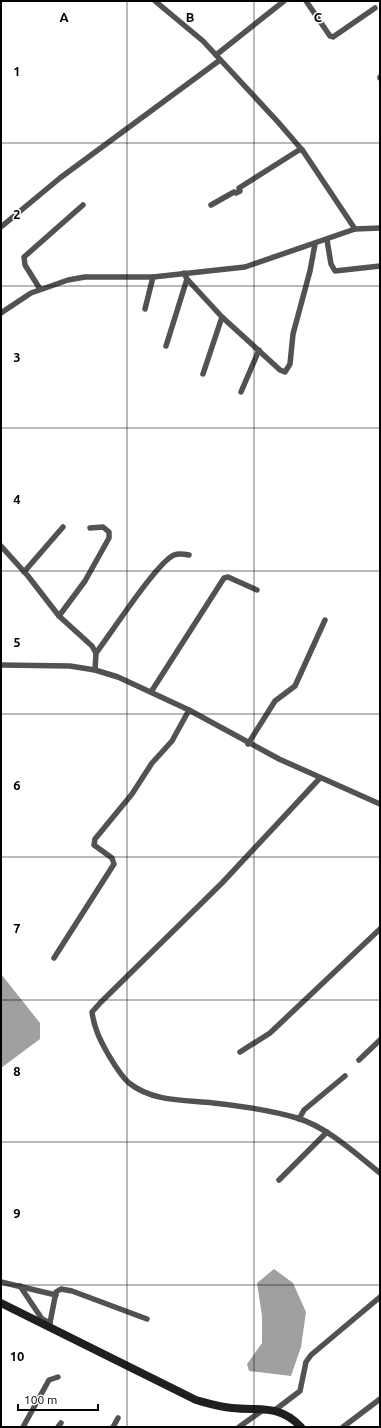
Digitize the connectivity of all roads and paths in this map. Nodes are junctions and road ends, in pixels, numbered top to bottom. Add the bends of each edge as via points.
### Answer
1 (155, 1) edge
2 (284, 1) edge
3 (306, 1) edge
4 (374, 8) dead end
5 (216, 55) junction
6 (220, 60) junction
7 (302, 150) junction
8 (83, 205) dead end
9 (211, 205) dead end
10 (1, 227) edge
11 (380, 228) edge
12 (356, 229) junction
13 (327, 240) junction
14 (315, 244) junction
15 (380, 266) edge
16 (184, 273) junction
17 (153, 277) junction
18 (187, 279) junction
19 (40, 290) junction
20 (145, 309) dead end
21 (1, 313) edge
22 (222, 317) junction
23 (166, 346) dead end
24 (259, 350) junction
25 (203, 374) dead end
26 (241, 392) dead end
27 (63, 527) dead end
28 (90, 528) dead end
29 (1, 546) edge
30 (189, 555) dead end
31 (24, 572) junction
32 (257, 590) dead end
33 (59, 616) junction
34 (325, 620) dead end
35 (96, 653) junction
36 (1, 665) edge
37 (95, 670) junction
38 (151, 692) junction
39 (189, 710) junction
40 (248, 744) junction
41 (320, 778) junction
42 (380, 804) edge
43 (380, 931) edge
44 (54, 958) dead end
45 (380, 1040) edge
46 (240, 1052) dead end
47 (359, 1060) dead end
48 (345, 1076) dead end
49 (299, 1118) junction
50 (327, 1132) junction
51 (380, 1173) edge
52 (279, 1180) dead end
53 (1, 1282) edge
54 (20, 1286) junction
55 (56, 1295) junction
56 (380, 1297) edge
57 (1, 1303) edge
58 (147, 1319) dead end
59 (49, 1326) junction
60 (58, 1377) dead end
61 (380, 1398) edge
62 (263, 1410) junction
63 (275, 1410) junction
64 (118, 1418) dead end
65 (23, 1427) edge
66 (112, 1427) edge
67 (239, 1427) edge
68 (301, 1427) edge
69 (343, 1427) edge

1 - 5 street
2 - 5 street
3 - 4 street via 333,38
5 - 6 street
6 - 7 street
6 - 10 street via 60,178
7 - 9 street via 239,188 240,191
7 - 12 street
8 - 19 street via 24,257 25,265
11 - 12 street
12 - 13 street
13 - 14 street
13 - 15 street via 335,271
14 - 16 street via 245,267
14 - 24 street via 293,334 287,371 280,370
16 - 17 street
16 - 18 street
17 - 19 street via 85,277
17 - 20 street
18 - 22 street
18 - 23 street
19 - 21 street
22 - 24 street
22 - 25 street
24 - 26 street
27 - 31 street
28 - 33 street via 103,527 109,532 109,538 85,581
29 - 31 street
30 - 35 street via 175,554 160,567
31 - 33 street
32 - 38 street via 228,577 224,578
33 - 35 street
34 - 40 street via 295,686 275,701
35 - 37 street
36 - 37 street via 38,664
37 - 38 street via 118,676
38 - 39 street
39 - 40 street
39 - 44 street via 172,741 152,763 132,794 95,839 94,845 112,858 114,864
40 - 41 street
41 - 42 street
41 - 49 street via 222,883 92,1012 100,1041 116,1067 129,1083 146,1094 179,1101 246,1107
43 - 46 street via 270,1033
45 - 47 street
48 - 49 street via 304,1110
49 - 50 street
50 - 51 street
50 - 52 street
53 - 54 street
54 - 55 street
54 - 59 street
55 - 58 street via 61,1289 72,1291
55 - 59 street
56 - 63 street via 311,1355 306,1362 300,1391
57 - 59 street
59 - 62 street via 196,1400 231,1408
60 - 65 street via 49,1380
61 - 69 street
62 - 63 street
62 - 67 street
63 - 68 street via 287,1414
64 - 66 street

